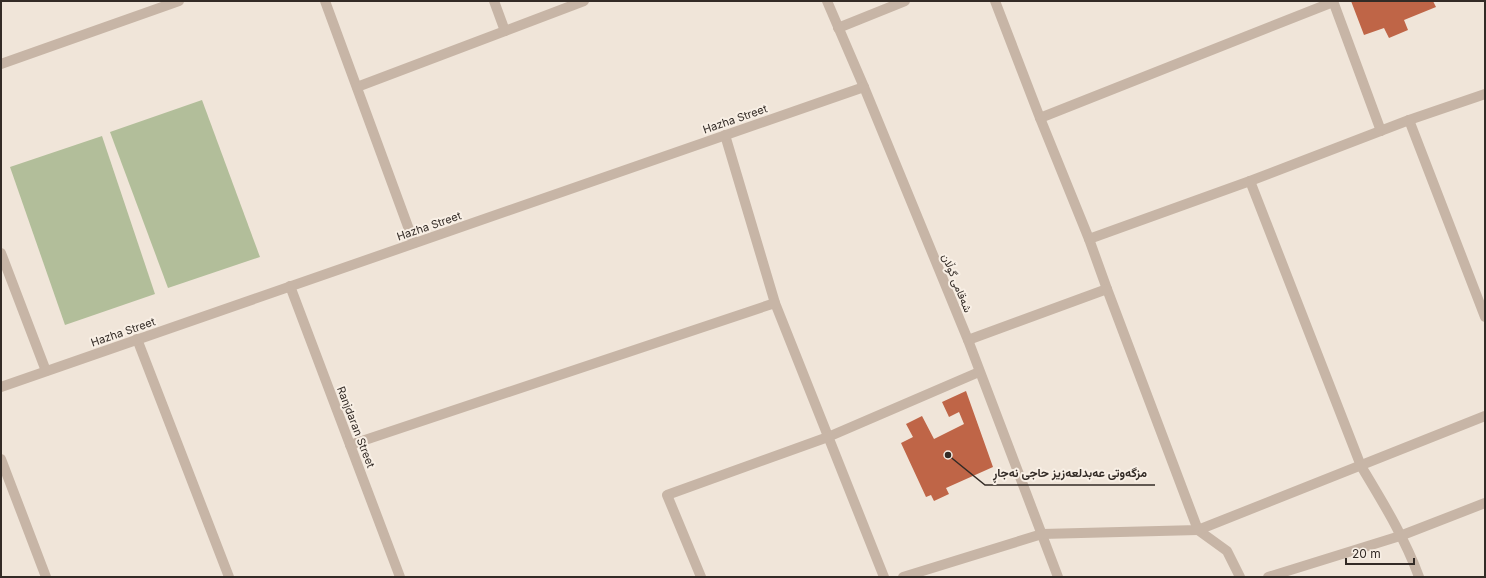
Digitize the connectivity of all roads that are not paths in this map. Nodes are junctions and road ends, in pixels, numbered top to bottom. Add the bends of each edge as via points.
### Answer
1 (179, 1) edge
2 (325, 1) edge
3 (494, 1) edge
4 (584, 1) edge
5 (827, 1) edge
6 (904, 1) edge
7 (995, 1) edge
8 (1333, 1) edge
9 (838, 28) junction
10 (505, 31) junction
11 (1, 64) edge
12 (357, 87) junction
13 (864, 87) junction
14 (1485, 94) edge
15 (1040, 118) junction
16 (1409, 120) junction
17 (1381, 131) junction
18 (726, 135) junction
19 (1250, 181) junction
20 (1089, 239) junction
21 (414, 243) junction
22 (1, 253) edge
23 (290, 286) junction
24 (1107, 289) junction
25 (775, 303) junction
26 (1485, 317) edge
27 (137, 339) junction
28 (968, 340) junction
29 (46, 371) junction
30 (979, 372) junction
31 (1, 387) edge
32 (1485, 416) edge
33 (828, 437) junction
34 (350, 445) junction
35 (1, 459) edge
36 (1360, 466) junction
37 (1485, 503) edge
38 (1198, 530) junction
39 (1042, 534) junction
40 (1400, 536) junction
41 (46, 577) edge
42 (229, 577) edge
43 (400, 577) edge
44 (701, 577) edge
45 (884, 577) edge
46 (903, 577) edge
47 (1058, 577) edge
48 (1240, 577) edge
49 (1268, 577) edge
50 (1418, 577) edge

1 - 11 street
2 - 12 street
3 - 10 street
4 - 10 street
5 - 9 street, شەقامی گوڵان
6 - 9 street
7 - 15 street
8 - 15 street
8 - 17 street
9 - 13 street, شەقامی گوڵان
10 - 12 street
12 - 21 street
13 - 18 street, Hazha Street
13 - 28 street, شەقامی گوڵان
14 - 16 street
15 - 20 street
16 - 17 street
16 - 26 street
17 - 19 street
18 - 21 street, Hazha Street
18 - 25 street
19 - 20 street
19 - 36 street
20 - 24 street
21 - 23 street, Hazha Street
22 - 29 street
23 - 27 street, Hazha Street
23 - 34 street, Ranjdaran Street
24 - 28 street
24 - 38 street
25 - 33 street
25 - 34 street
27 - 29 street, Hazha Street
27 - 42 street
28 - 30 street, شەقامی گوڵان
29 - 31 street, Hazha Street
30 - 33 street
30 - 39 street, شەقامی گوڵان
32 - 36 street
33 - 44 street via 667,495
33 - 45 street
34 - 43 street, Ranjdaran Street
35 - 41 street
36 - 38 street
36 - 40 street via 1386,506
37 - 40 street
38 - 39 street
38 - 48 street via 1227,551
39 - 46 street
39 - 47 street, شەقامی گوڵان
40 - 49 street
40 - 50 street via 1413,560

